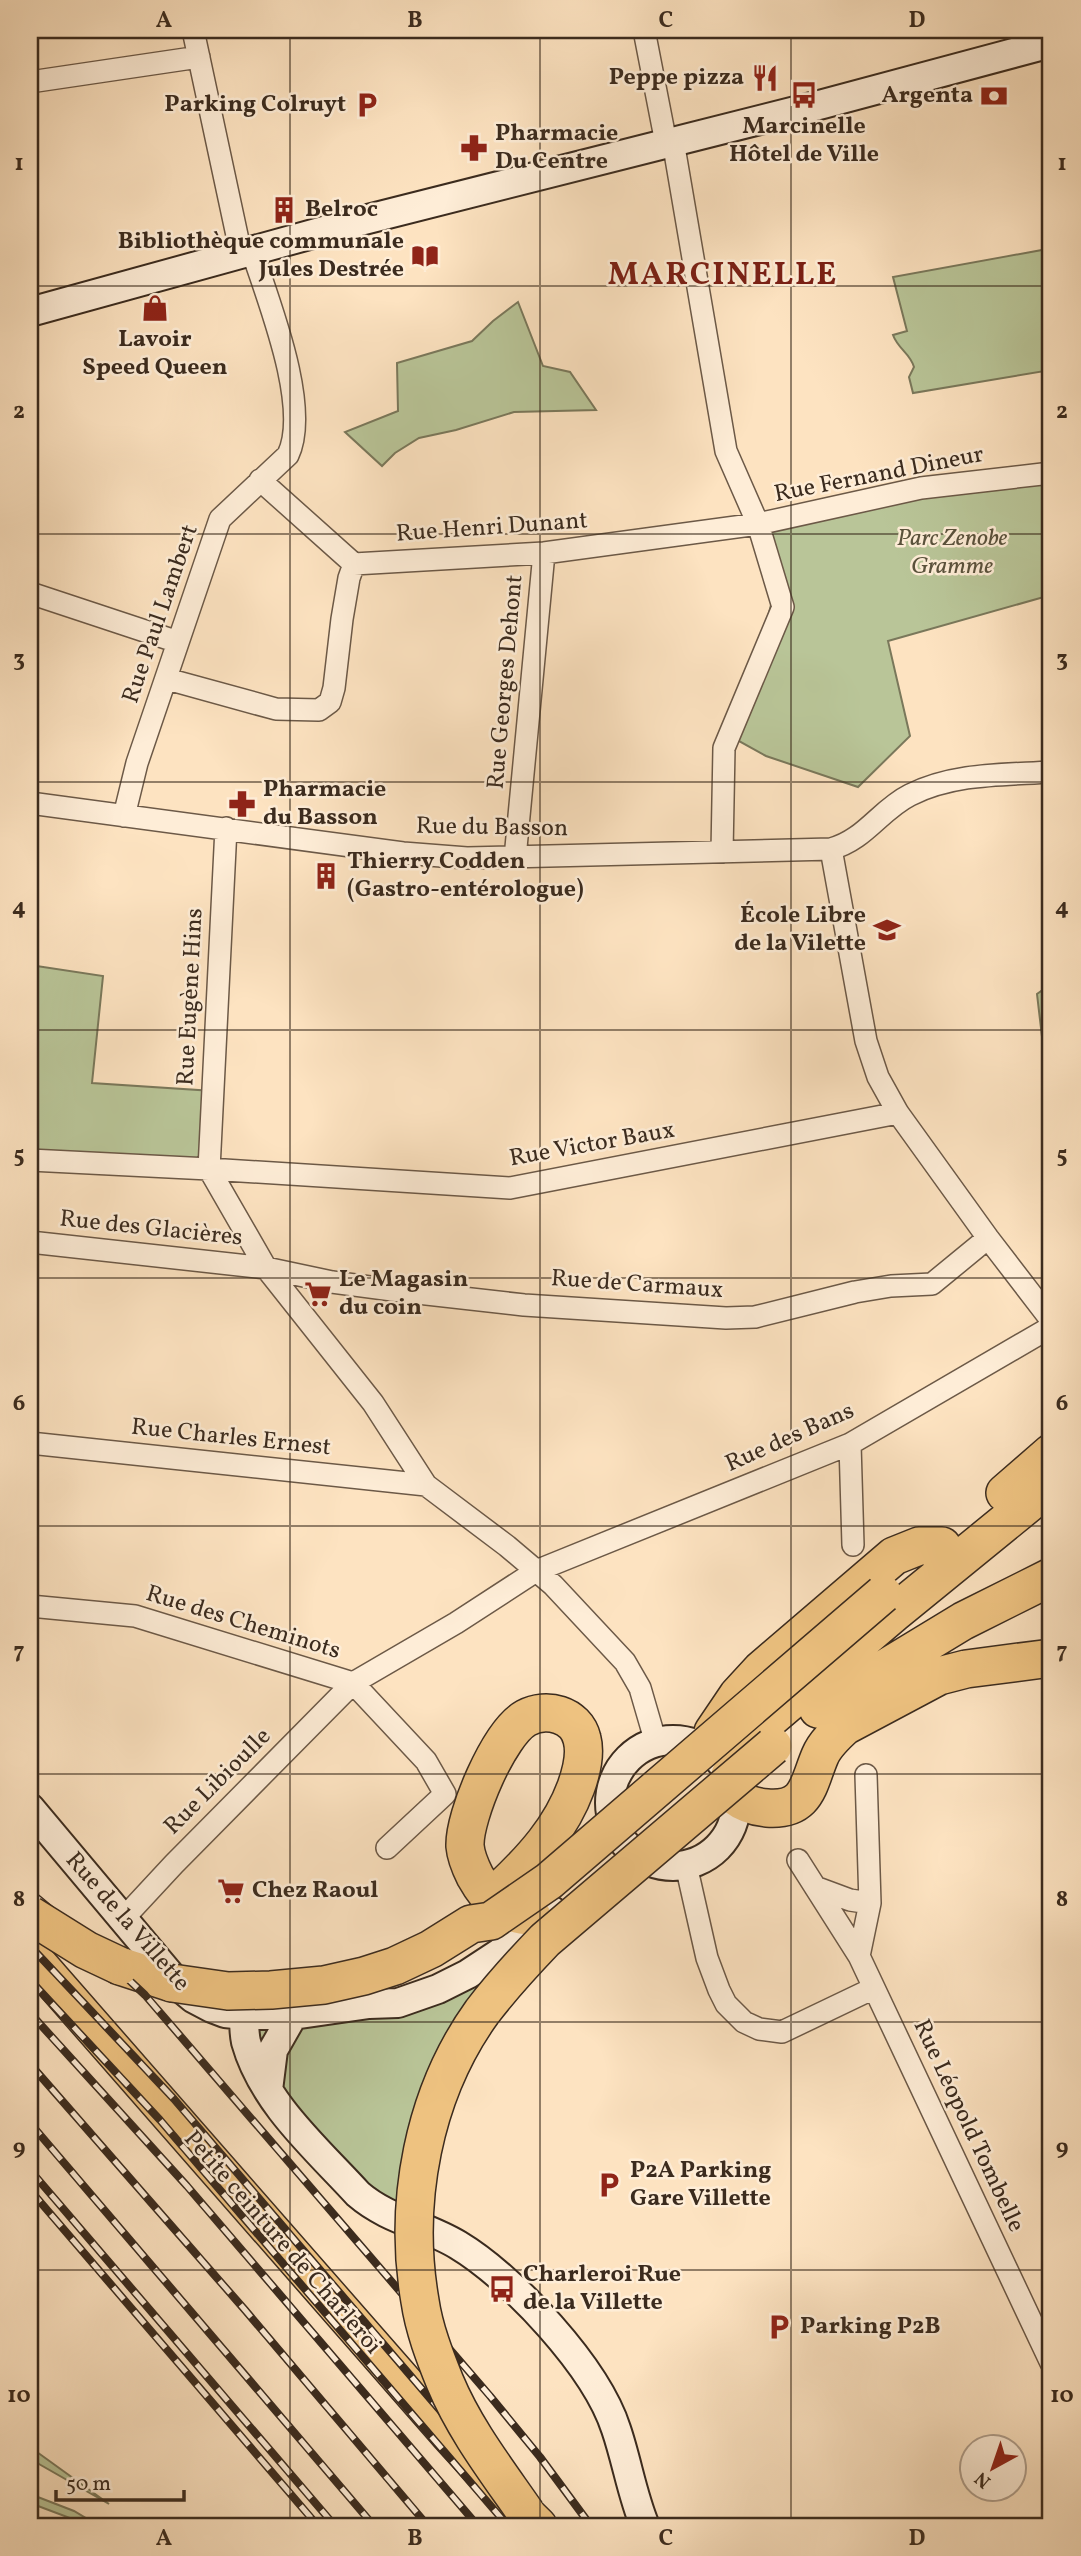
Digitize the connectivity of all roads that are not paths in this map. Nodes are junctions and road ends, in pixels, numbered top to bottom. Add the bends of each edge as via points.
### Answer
1 (194, 30) edge
2 (644, 30) edge
3 (1049, 30) edge
4 (1051, 37) edge
5 (1051, 43) edge
6 (199, 57) junction
7 (30, 82) edge
8 (669, 142) junction
9 (247, 252) junction
10 (30, 312) edge
11 (1051, 473) edge
12 (260, 480) junction
13 (758, 524) junction
14 (544, 554) junction
15 (354, 564) junction
16 (33, 594) edge
17 (178, 642) junction
18 (167, 679) junction
19 (1051, 772) edge
20 (30, 803) edge
21 (124, 816) junction
22 (226, 828) junction
23 (831, 849) junction
24 (722, 852) junction
25 (515, 858) junction
26 (898, 1113) junction
27 (30, 1160) edge
28 (209, 1169) junction
29 (988, 1238) junction
30 (30, 1242) edge
31 (266, 1268) junction
32 (1051, 1320) edge
33 (1051, 1327) edge
34 (30, 1443) edge
35 (850, 1444) junction
36 (1051, 1453) edge
37 (426, 1485) junction
38 (1051, 1485) edge
39 (1051, 1507) edge
40 (853, 1545) dead end
41 (942, 1546) junction
42 (536, 1571) junction
43 (1051, 1577) edge
44 (30, 1606) edge
45 (917, 1635) junction
46 (1051, 1658) edge
47 (353, 1683) junction
48 (656, 1742) junction
49 (702, 1747) junction
50 (866, 1775) dead end
51 (733, 1786) junction
52 (30, 1808) edge
53 (618, 1832) junction
54 (387, 1848) dead end
55 (638, 1855) junction
56 (798, 1860) dead end
57 (686, 1865) junction
58 (815, 1888) junction
59 (870, 1903) junction
60 (30, 1914) edge
61 (122, 1920) junction
62 (471, 1924) junction
63 (539, 1928) junction
64 (30, 1955) edge
65 (859, 1956) junction
66 (874, 1989) junction
67 (369, 2004) junction
68 (244, 2015) junction
69 (293, 2015) junction
70 (268, 2090) junction
71 (1051, 2363) edge
72 (532, 2520) edge
73 (645, 2526) edge

1 - 6 street, Rue Paul Lambert
2 - 8 street
3 - 4 street
5 - 8 main road
6 - 7 street
6 - 9 street, Rue Paul Lambert
8 - 9 main road
8 - 13 street via 726,451
9 - 10 main road
9 - 12 street, Rue Paul Lambert via 274,313 287,363 295,425 288,455
11 - 13 street, Rue Fernand Dineur via 921,488
12 - 15 street
12 - 17 street, Rue Paul Lambert via 220,519
13 - 14 street, Rue Henri Dunant
13 - 24 street via 783,607 724,748
14 - 15 street, Rue Henri Dunant
14 - 25 street, Rue Georges Dehont
15 - 18 street via 334,688 330,702 319,710 276,709
16 - 17 street
17 - 18 street, Rue Paul Lambert
18 - 21 street, Rue Paul Lambert
19 - 23 street via 959,778 933,786 908,796 866,832
20 - 21 street, Rue du Basson
21 - 22 street, Rue du Basson
22 - 25 street, Rue du Basson via 403,853
22 - 28 street, Rue Eugène Hins
23 - 24 street, Rue du Basson
23 - 26 street via 866,1041 878,1077
24 - 25 street, Rue du Basson
26 - 28 street, Rue Victor Baux via 510,1188
26 - 29 street
27 - 28 street, Rue Victor Baux
28 - 31 street
29 - 31 street, Rue de Carmaux via 932,1284 855,1292 755,1317 524,1305 346,1284
29 - 32 street
30 - 31 street, Rue des Glacières
31 - 37 street via 373,1403
33 - 35 street, Rue des Bans
34 - 37 street, Rue Charles Ernest
35 - 40 street
35 - 42 street, Rue des Bans
36 - 41 highway
37 - 42 street
38 - 51 highway via 766,1722 749,1740
39 - 45 highway
41 - 49 highway via 905,1550 853,1590 748,1683
41 - 62 highway, bridge via 550,1881 491,1921
42 - 47 street, Rue des Cheminots
42 - 48 street via 625,1662 640,1688
43 - 45 highway via 963,1621
44 - 47 street, Rue des Cheminots via 135,1616
45 - 63 highway, bridge
46 - 51 highway via 939,1676 845,1726 820,1756 807,1792 793,1804 749,1805
47 - 54 street via 426,1761 445,1794
47 - 61 street, Rue Libioulle
48 - 49 main road via 672,1740
48 - 53 main road via 632,1756 616,1778 611,1796
49 - 51 main road via 718,1759
50 - 59 street
51 - 57 main road via 735,1816 729,1833 718,1848
52 - 61 main road, Rue de la Villette
53 - 55 main road
53 - 63 main road via 612,1846
55 - 57 main road via 653,1863
55 - 67 main road via 608,1864 468,1974 398,2003
56 - 58 street, Rue Léopold Tombelle
57 - 66 street via 707,1958 726,2004 744,2022 782,2032
58 - 59 street
58 - 65 street, Rue Léopold Tombelle
59 - 65 street
60 - 62 highway, bridge via 120,1966 172,1983 228,1991 324,1985 381,1971 431,1949
61 - 68 main road, Rue de la Villette via 193,1998 225,2013
62 - 63 highway via 484,1903 520,1871 554,1831 571,1800 582,1766 583,1740 572,1723 544,1712 526,1718 508,1734 486,1776 466,1832 467,1858 485,1893 508,1913
63 - 67 main road via 508,1935 458,1965
63 - 72 highway, bridge via 448,2071 423,2147 415,2218 420,2304 446,2384 479,2448
64 - 72 highway, Petite ceinture de Charleroi, bridge via 450,2435
65 - 66 street, Rue Léopold Tombelle
66 - 71 street, Rue Léopold Tombelle
67 - 69 main road, Rue de la Villette
68 - 69 main road, Rue de la Villette
68 - 70 main road via 246,2039
69 - 70 main road via 272,2050
70 - 73 main road via 373,2207 459,2245 540,2314 588,2374 615,2427

